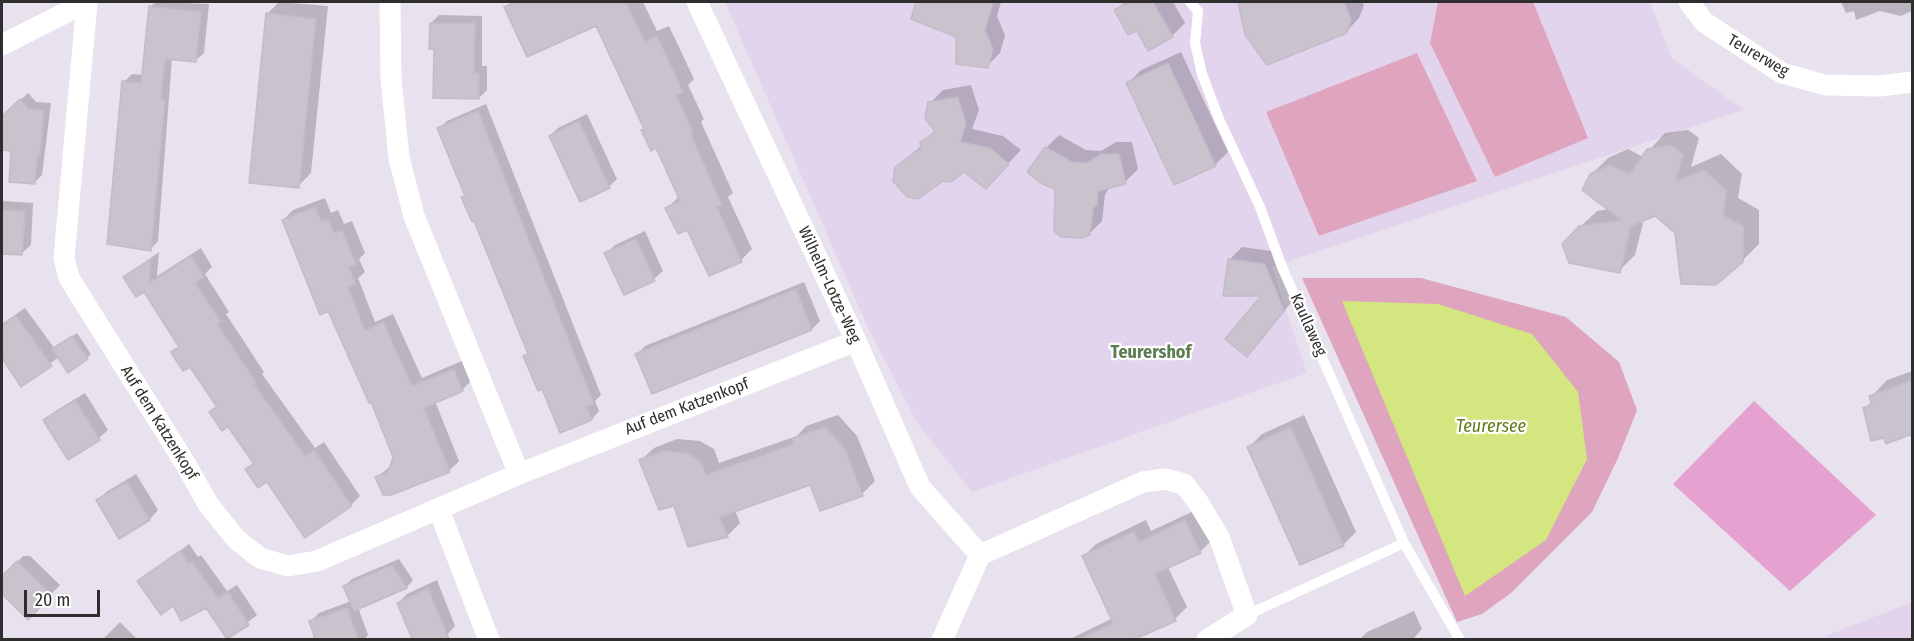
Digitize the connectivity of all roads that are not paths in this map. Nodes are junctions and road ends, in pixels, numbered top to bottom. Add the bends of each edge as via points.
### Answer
1 (87, 2) edge
2 (390, 2) edge
3 (697, 2) edge
4 (1190, 2) edge
5 (1689, 2) edge
6 (2, 45) edge
7 (1912, 82) edge
8 (856, 341) junction
9 (519, 474) junction
10 (439, 510) junction
11 (1404, 543) junction
12 (980, 555) junction
13 (1247, 615) junction
14 (489, 639) edge
15 (942, 639) edge
16 (1208, 639) edge
17 (1460, 639) edge

1 - 6 street
1 - 10 street, Auf dem Katzenkopf via 64,258 69,278 208,504 236,539 260,558 288,566 317,561
2 - 9 street via 391,79 399,158 414,216
3 - 8 street, Wilhelm-Lotze-Weg
4 - 11 lane, Kaullaweg via 1198,11 1195,43 1202,74 1219,119
5 - 7 street, Teurerweg via 1704,22 1782,73 1825,85
8 - 9 street, Auf dem Katzenkopf
8 - 12 street, Wilhelm-Lotze-Weg via 920,487
9 - 10 street, Auf dem Katzenkopf
10 - 14 street
11 - 13 lane
11 - 17 lane, Kaullaweg
12 - 13 street via 1143,482 1165,479 1184,484 1198,502 1219,537
12 - 15 street
13 - 16 street

